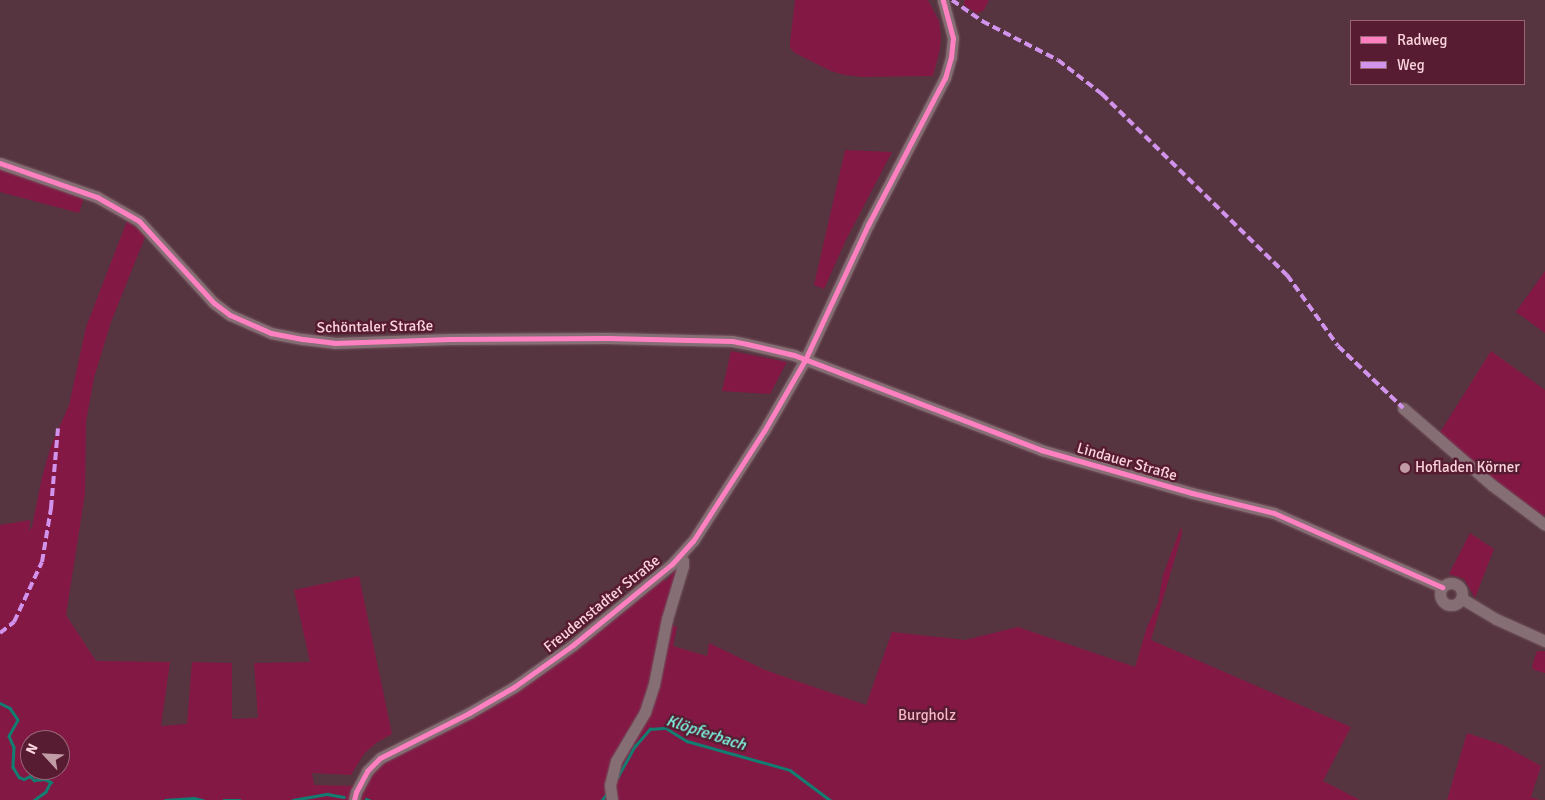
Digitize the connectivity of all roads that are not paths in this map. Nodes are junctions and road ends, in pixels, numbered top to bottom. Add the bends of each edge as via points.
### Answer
1 (943, 0) edge
2 (0, 163) edge
3 (805, 360) junction
4 (1404, 408) dead end
5 (1545, 525) edge
6 (679, 557) junction
7 (1545, 638) edge
8 (612, 799) edge
9 (354, 800) edge

1 - 3 street, Freudenstadter Straße via 953,38 945,78 868,225
2 - 3 street, Schöntaler Straße via 97,197 138,221 214,304 230,315 270,332 334,343 508,338 732,342
3 - 6 street, Freudenstadter Straße via 764,431 693,541
3 - 7 street, Lindauer Straße via 1041,450 1192,494 1274,513 1442,588 1441,596 1446,603 1454,604 1461,598 1496,619
4 - 5 street via 1492,485
6 - 8 street via 683,566 667,619 654,684 645,712 616,761 610,785
6 - 9 street, Freudenstadter Straße via 573,645 514,687 380,758 367,772

